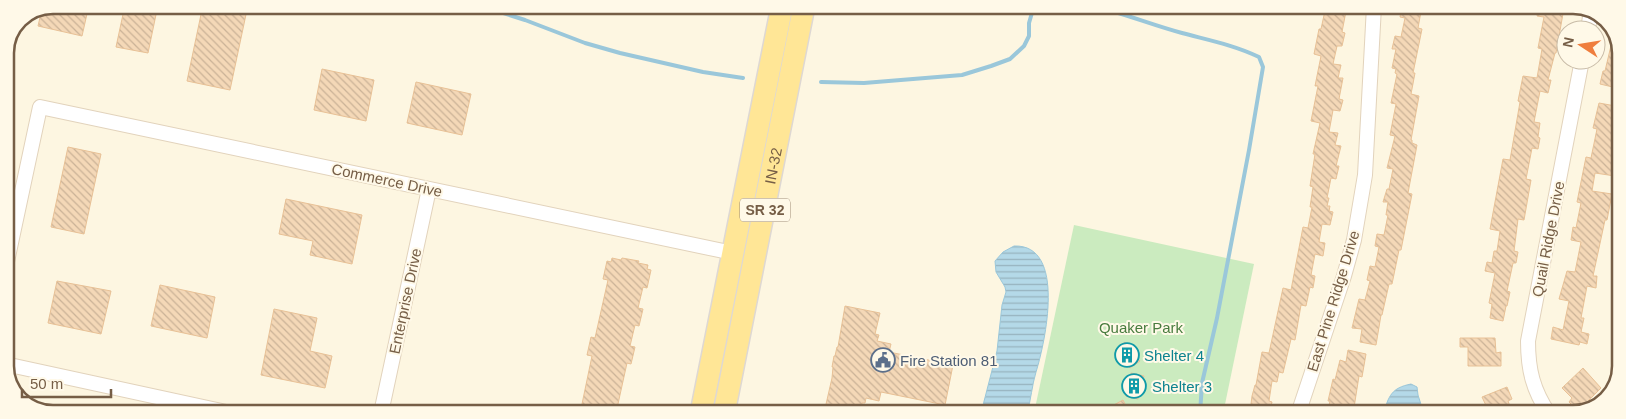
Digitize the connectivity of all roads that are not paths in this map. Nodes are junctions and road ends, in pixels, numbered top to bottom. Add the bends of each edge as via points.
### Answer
1 (780, 14) edge
2 (802, 14) edge
3 (1374, 14) edge
4 (1580, 70) edge
5 (429, 189) junction
6 (14, 229) edge
7 (734, 253) junction
8 (14, 366) edge
9 (194, 405) edge
10 (383, 405) edge
11 (703, 405) edge
12 (726, 405) edge
13 (1301, 405) edge
14 (1544, 405) edge

1 - 7 main road, IN-32 / SR 32
2 - 12 main road, IN-32 / SR 32
3 - 13 street, East Pine Ridge Drive via 1365,175 1354,240
4 - 14 street, Quail Ridge Drive via 1528,341 1528,360 1535,390
5 - 6 street, Commerce Drive via 40,107
5 - 7 street, Commerce Drive
5 - 10 street, Enterprise Drive
7 - 11 main road, IN-32 / SR 32
8 - 9 street

